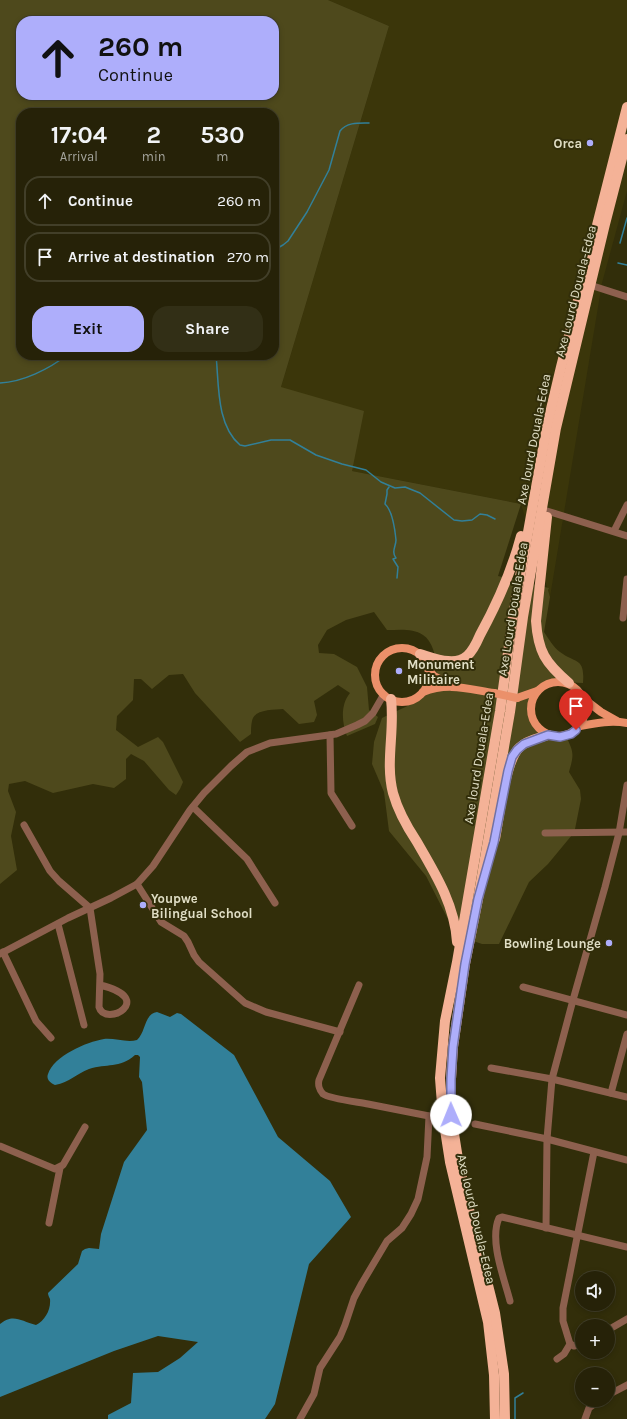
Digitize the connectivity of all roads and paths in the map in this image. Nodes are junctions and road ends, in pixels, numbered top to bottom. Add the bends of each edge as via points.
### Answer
1 (627, 106) edge
2 (627, 139) edge
3 (590, 285) junction
4 (627, 297) edge
5 (541, 487) junction
6 (627, 504) edge
7 (547, 511) junction
8 (614, 531) junction
9 (627, 536) edge
10 (627, 579) edge
11 (623, 618) dead end
12 (420, 654) junction
13 (429, 670) junction
14 (569, 683) junction
15 (451, 686) junction
16 (423, 692) junction
17 (536, 692) junction
18 (387, 697) junction
19 (517, 698) junction
20 (584, 699) junction
21 (531, 712) junction
22 (618, 721) junction
23 (627, 723) edge
24 (580, 726) junction
25 (330, 735) junction
26 (548, 735) junction
27 (627, 785) edge
28 (193, 807) junction
29 (24, 825) dead end
30 (352, 826) dead end
31 (627, 832) edge
32 (545, 833) dead end
33 (619, 833) junction
34 (137, 884) junction
35 (478, 899) junction
36 (275, 903) dead end
37 (90, 908) junction
38 (58, 924) junction
39 (1, 953) edge
40 (458, 962) junction
41 (100, 985) junction
42 (359, 985) dead end
43 (523, 987) dead end
44 (573, 1000) junction
45 (627, 1015) edge
46 (84, 1025) dead end
47 (340, 1032) junction
48 (627, 1034) edge
49 (51, 1038) dead end
50 (491, 1068) dead end
51 (552, 1079) junction
52 (611, 1093) junction
53 (627, 1097) edge
54 (429, 1116) junction
55 (443, 1117) junction
56 (475, 1124) dead end
57 (85, 1126) dead end
58 (546, 1139) junction
59 (0, 1146) edge
60 (594, 1152) junction
61 (627, 1160) edge
62 (60, 1168) junction
63 (49, 1223) dead end
64 (546, 1228) junction
65 (578, 1236) junction
66 (627, 1247) edge
67 (510, 1300) dead end
68 (627, 1319) edge
69 (615, 1326) edge
70 (570, 1344) junction
71 (575, 1346) edge
72 (557, 1359) dead end
73 (627, 1385) edge
74 (615, 1391) edge
75 (590, 1407) edge
76 (300, 1419) edge
77 (495, 1419) edge
78 (505, 1419) edge
79 (585, 1419) edge

1 - 5 highway, Axe lourd Douala-Edea via 547,426
2 - 3 highway, Axe Lourd Douala-Edea
3 - 4 street
3 - 5 highway, Axe Lourd Douala-Edea
5 - 7 highway
5 - 12 highway via 493,611 467,657 444,661
5 - 35 highway, Axe Lourd Douala-Edea via 510,712
5 - 40 highway, Axe lourd Douala-Edea via 513,616 500,711
6 - 8 street
7 - 8 street
7 - 14 highway via 536,621 537,635 540,649 550,666
8 - 9 street
10 - 11 street
12 - 13 main road
12 - 18 main road via 408,648 394,648 379,660 375,678 378,687
13 - 15 main road
13 - 16 main road via 428,682
14 - 17 main road via 548,683
14 - 20 main road via 577,688
15 - 16 main road via 432,688
15 - 19 main road, bridge
16 - 18 main road via 405,702
17 - 19 main road
17 - 21 main road
18 - 25 street via 365,721
18 - 40 highway via 392,715 390,775 393,793 408,828 442,885 457,936
19 - 21 main road
20 - 22 main road
20 - 24 main road via 585,718
21 - 26 main road via 534,722
22 - 23 main road
22 - 24 main road
24 - 26 main road via 566,736
25 - 28 street via 270,743 247,752
25 - 30 street via 331,793
26 - 35 highway via 520,746 512,757 494,842
27 - 33 street
28 - 34 street via 153,866
28 - 36 street via 246,859
29 - 37 street via 50,871
31 - 33 street
32 - 33 street
33 - 44 street
34 - 37 street
34 - 47 street via 162,922 184,936 199,962 244,1003 266,1012
35 - 78 highway, Axe Lourd Douala-Edea via 456,1020 451,1115 467,1201 495,1313 504,1374
37 - 38 street
37 - 41 street
38 - 39 street
38 - 46 street
39 - 49 street via 36,1021
40 - 55 highway, Axe lourd Douala-Edea via 445,1021 440,1078
41 - 41 street via 99,1008 102,1014 126,1009 128,1004 124,995 115,989
42 - 47 street
43 - 44 street
44 - 45 street
44 - 51 street
47 - 54 street via 319,1080 323,1094
48 - 52 street
50 - 51 street
51 - 52 street
51 - 58 street
52 - 53 street
54 - 55 street
54 - 76 street via 429,1142 418,1199 402,1228 386,1241 362,1283 340,1337 320,1368 314,1394
55 - 77 highway, Axe lourd Douala-Edea via 450,1162 488,1322 494,1375
56 - 58 street
57 - 62 street
58 - 60 street
58 - 64 street
59 - 62 street
60 - 61 street
60 - 65 street
62 - 63 street
64 - 65 street
64 - 67 street via 502,1217 498,1220 496,1245
65 - 66 street
65 - 70 street via 563,1308
68 - 69 street
70 - 71 street
70 - 72 street via 564,1354
73 - 74 street
75 - 79 street

